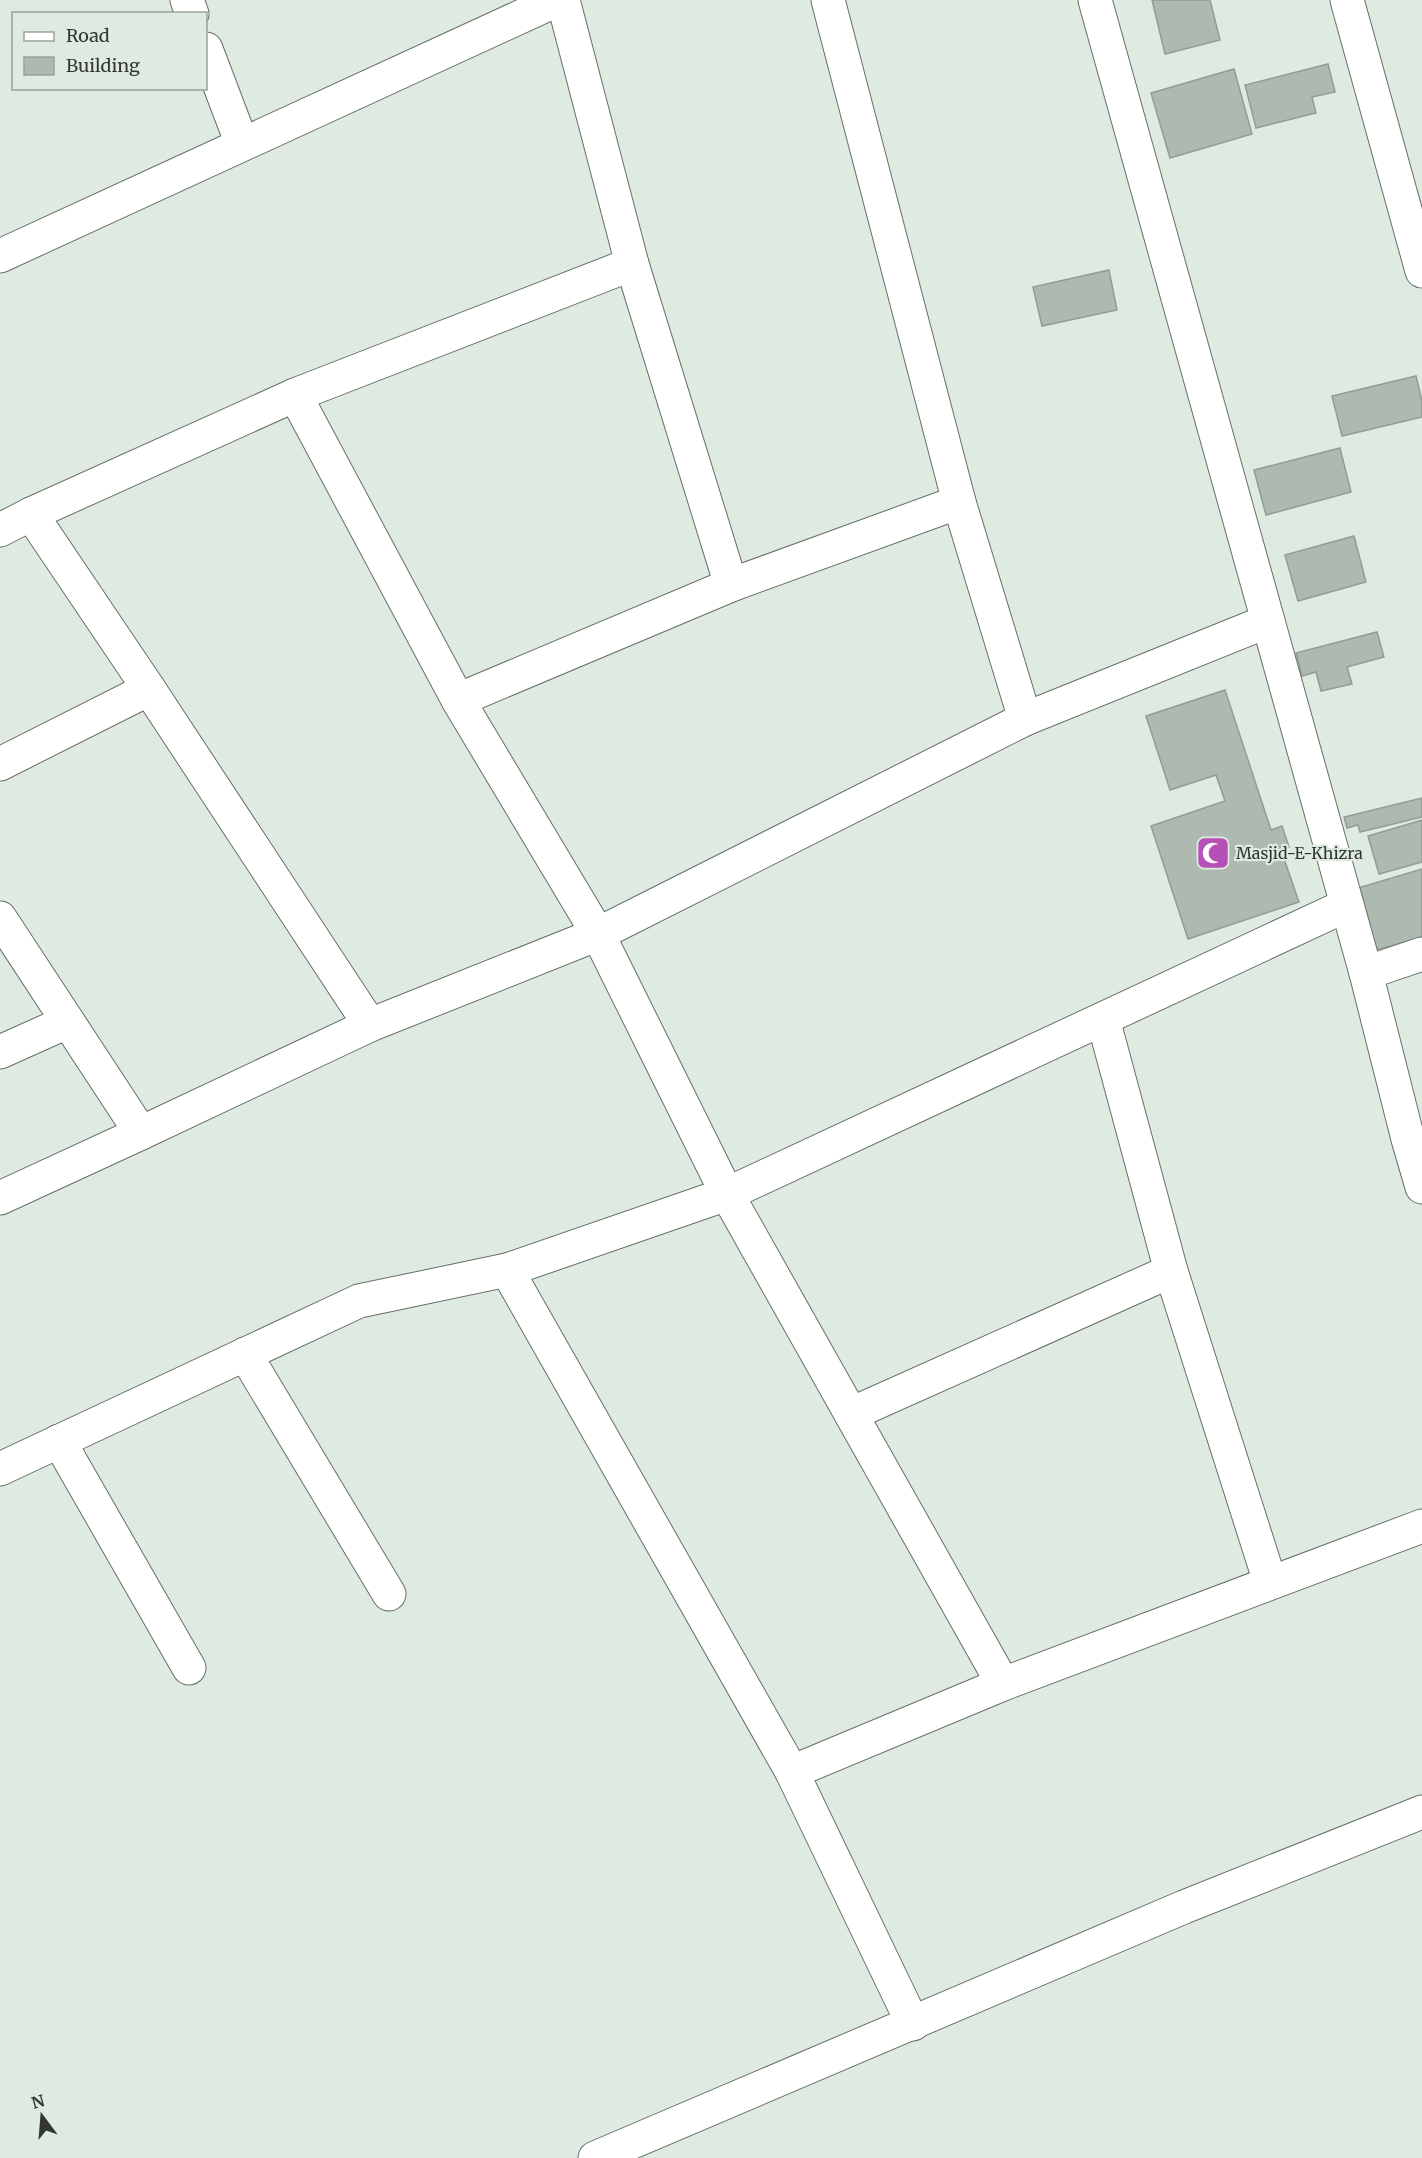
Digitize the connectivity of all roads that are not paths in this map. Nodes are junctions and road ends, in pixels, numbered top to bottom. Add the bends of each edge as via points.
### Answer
1 (556, 0) edge
2 (562, 0) edge
3 (828, 0) edge
4 (1095, 0) edge
5 (1347, 0) edge
6 (207, 52) edge
7 (242, 144) junction
8 (0, 256) edge
9 (632, 264) junction
10 (1422, 271) edge
11 (295, 395) junction
12 (959, 502) junction
13 (31, 514) junction
14 (0, 530) edge
15 (731, 585) junction
16 (1268, 621) junction
17 (149, 689) junction
18 (458, 700) junction
19 (1025, 719) junction
20 (0, 764) edge
21 (1347, 905) junction
22 (0, 918) edge
23 (598, 934) junction
24 (1422, 954) edge
25 (1366, 973) junction
26 (1103, 1019) junction
27 (67, 1022) junction
28 (370, 1025) junction
29 (0, 1052) edge
30 (141, 1133) junction
31 (1415, 1137) edge
32 (1422, 1187) edge
33 (727, 1194) junction
34 (0, 1198) edge
35 (507, 1270) junction
36 (1171, 1271) junction
37 (245, 1354) junction
38 (851, 1414) junction
39 (59, 1441) junction
40 (0, 1469) edge
41 (1422, 1526) edge
42 (1270, 1582) junction
43 (388, 1594) dead end
44 (189, 1668) dead end
45 (1003, 1684) junction
46 (792, 1772) junction
47 (1422, 1812) edge
48 (913, 2024) junction
49 (595, 2158) edge

1 - 7 street
2 - 9 street
3 - 12 street
4 - 16 street
5 - 10 street
6 - 7 street
7 - 8 street
9 - 11 street
9 - 15 street
11 - 13 street
11 - 18 street
12 - 15 street
12 - 19 street
13 - 14 street
13 - 17 street
15 - 18 street
16 - 19 street
16 - 21 street
17 - 20 street
17 - 28 street
18 - 23 street
19 - 23 street
21 - 25 street
21 - 26 street
22 - 27 street
23 - 28 street
23 - 33 street
24 - 25 street
25 - 31 street
26 - 33 street
26 - 36 street
27 - 29 street
27 - 30 street
28 - 30 street
30 - 34 street
31 - 32 street
33 - 35 street
33 - 38 street
35 - 37 street via 359,1301
35 - 46 street
36 - 38 street
36 - 42 street
37 - 39 street
37 - 43 street
38 - 45 street
39 - 40 street
39 - 44 street
41 - 42 street
42 - 45 street
45 - 46 street
46 - 48 street
47 - 48 street via 1184,1907
48 - 49 street

